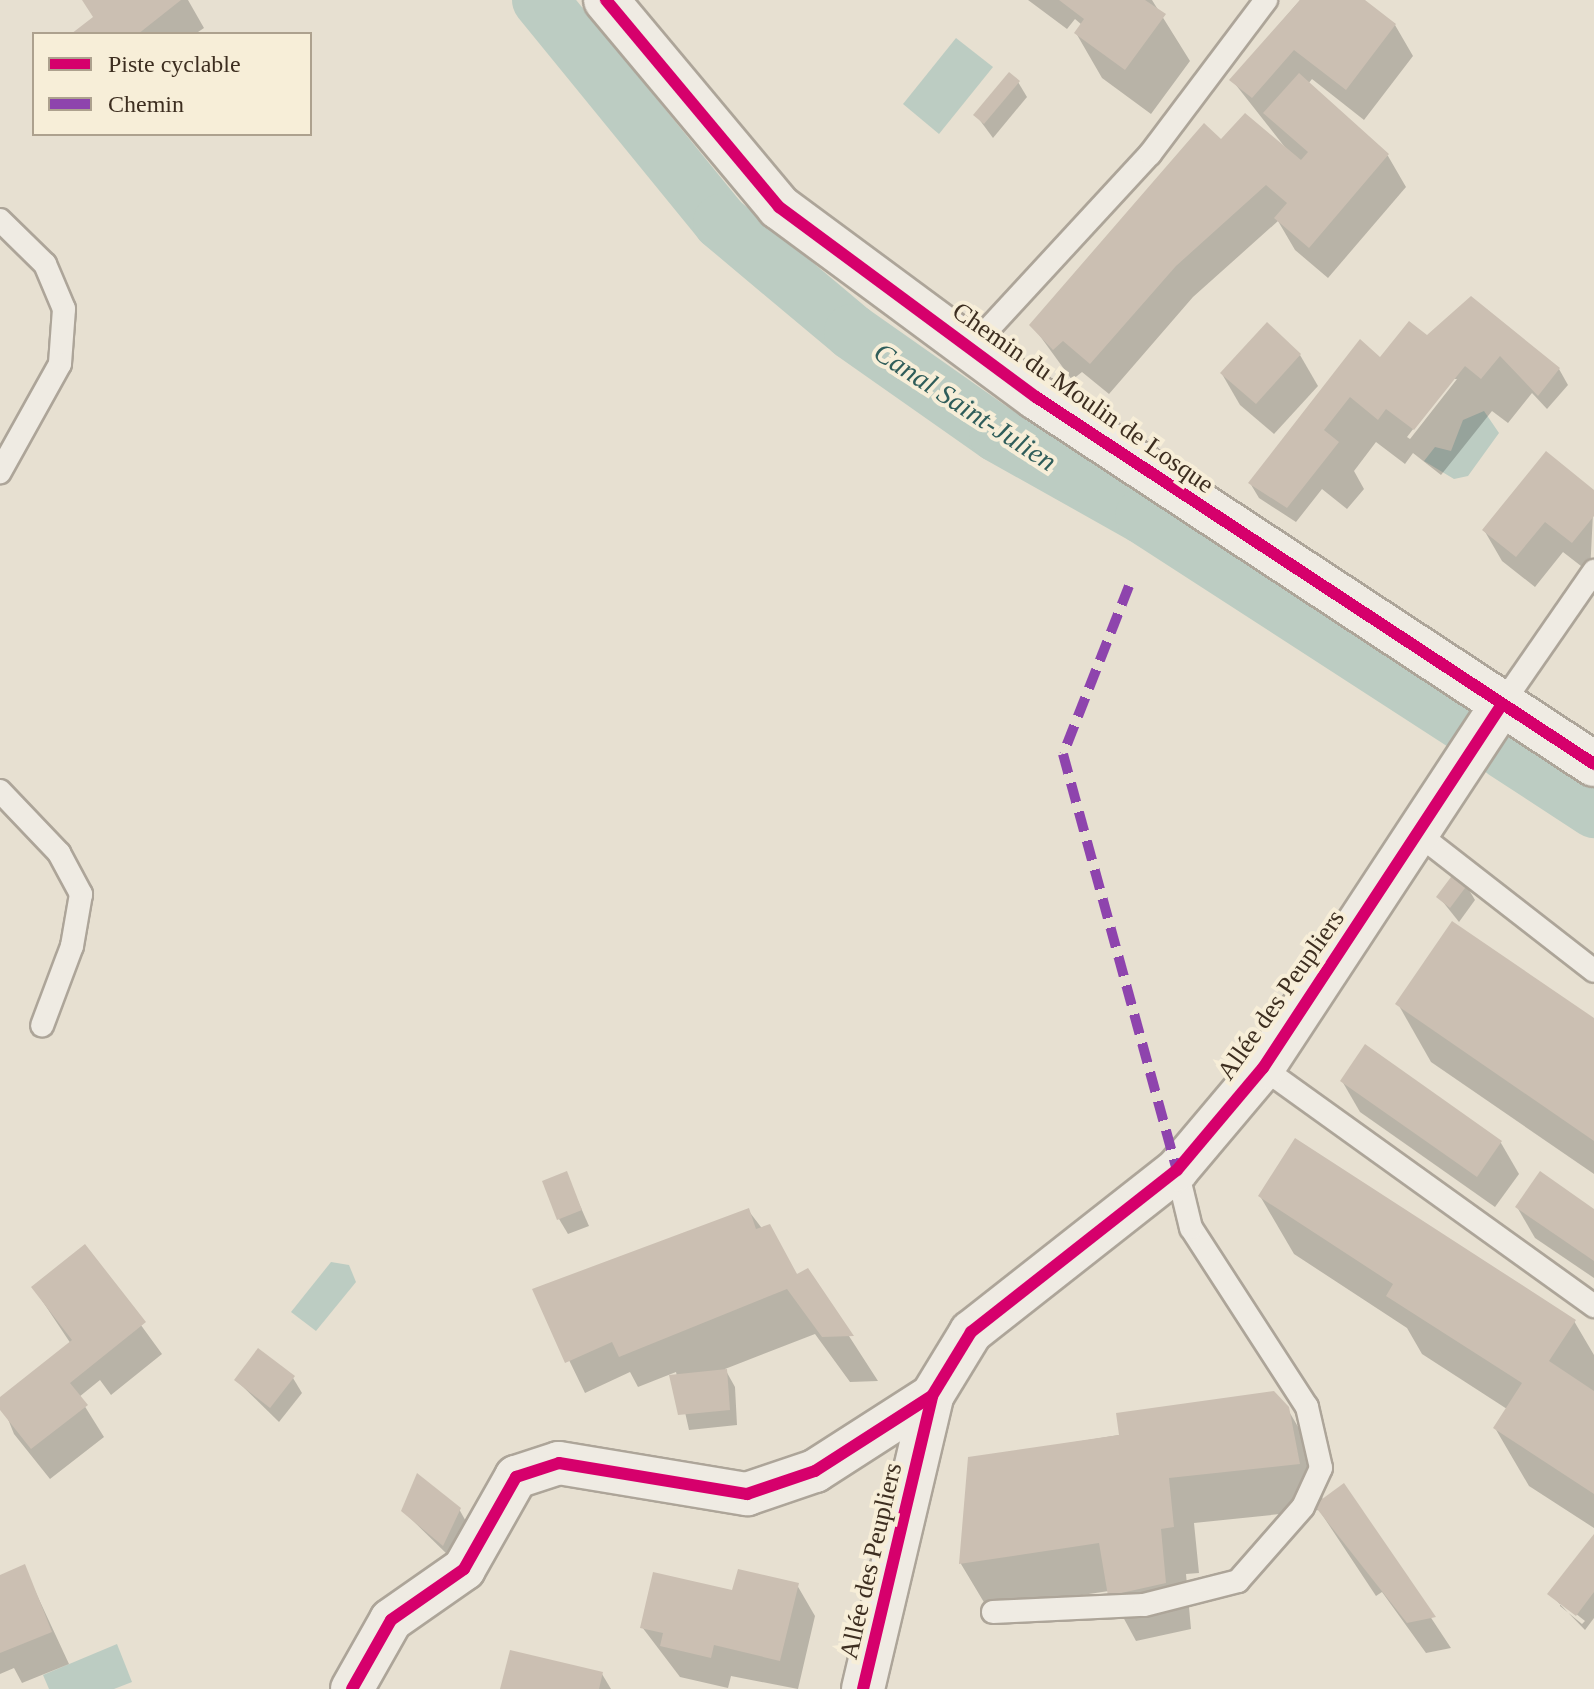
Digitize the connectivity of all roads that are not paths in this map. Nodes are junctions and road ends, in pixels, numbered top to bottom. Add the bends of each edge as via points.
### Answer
1 (606, 0) edge
2 (1266, 0) edge
3 (0, 220) edge
4 (970, 349) junction
5 (0, 472) edge
6 (1594, 571) edge
7 (1498, 711) junction
8 (1594, 764) edge
9 (0, 791) edge
10 (1417, 833) junction
11 (1594, 971) edge
12 (42, 1026) dead end
13 (1263, 1068) junction
14 (1177, 1170) junction
15 (1594, 1306) edge
16 (932, 1396) junction
17 (993, 1612) dead end
18 (352, 1689) edge
19 (863, 1689) edge

1 - 4 street, Chemin du Moulin de Losque via 779,207
2 - 4 lane via 1150,154
3 - 5 lane via 45,264 64,309 60,364
4 - 7 street, Chemin du Moulin de Losque
6 - 7 lane
7 - 8 street, Chemin du Moulin de Losque
7 - 10 street, Allée des Peupliers
9 - 12 lane via 59,853 81,894 72,946
10 - 11 lane
10 - 13 street, Allée des Peupliers
13 - 14 street, Allée des Peupliers
13 - 15 lane
14 - 16 street, Allée des Peupliers via 971,1332
14 - 17 lane via 1191,1228 1307,1407 1321,1468 1303,1507 1238,1581 1144,1605
16 - 18 street, Allée des Peupliers via 815,1471 747,1494 559,1463 516,1477 464,1569 391,1620
16 - 19 street, Allée des Peupliers

